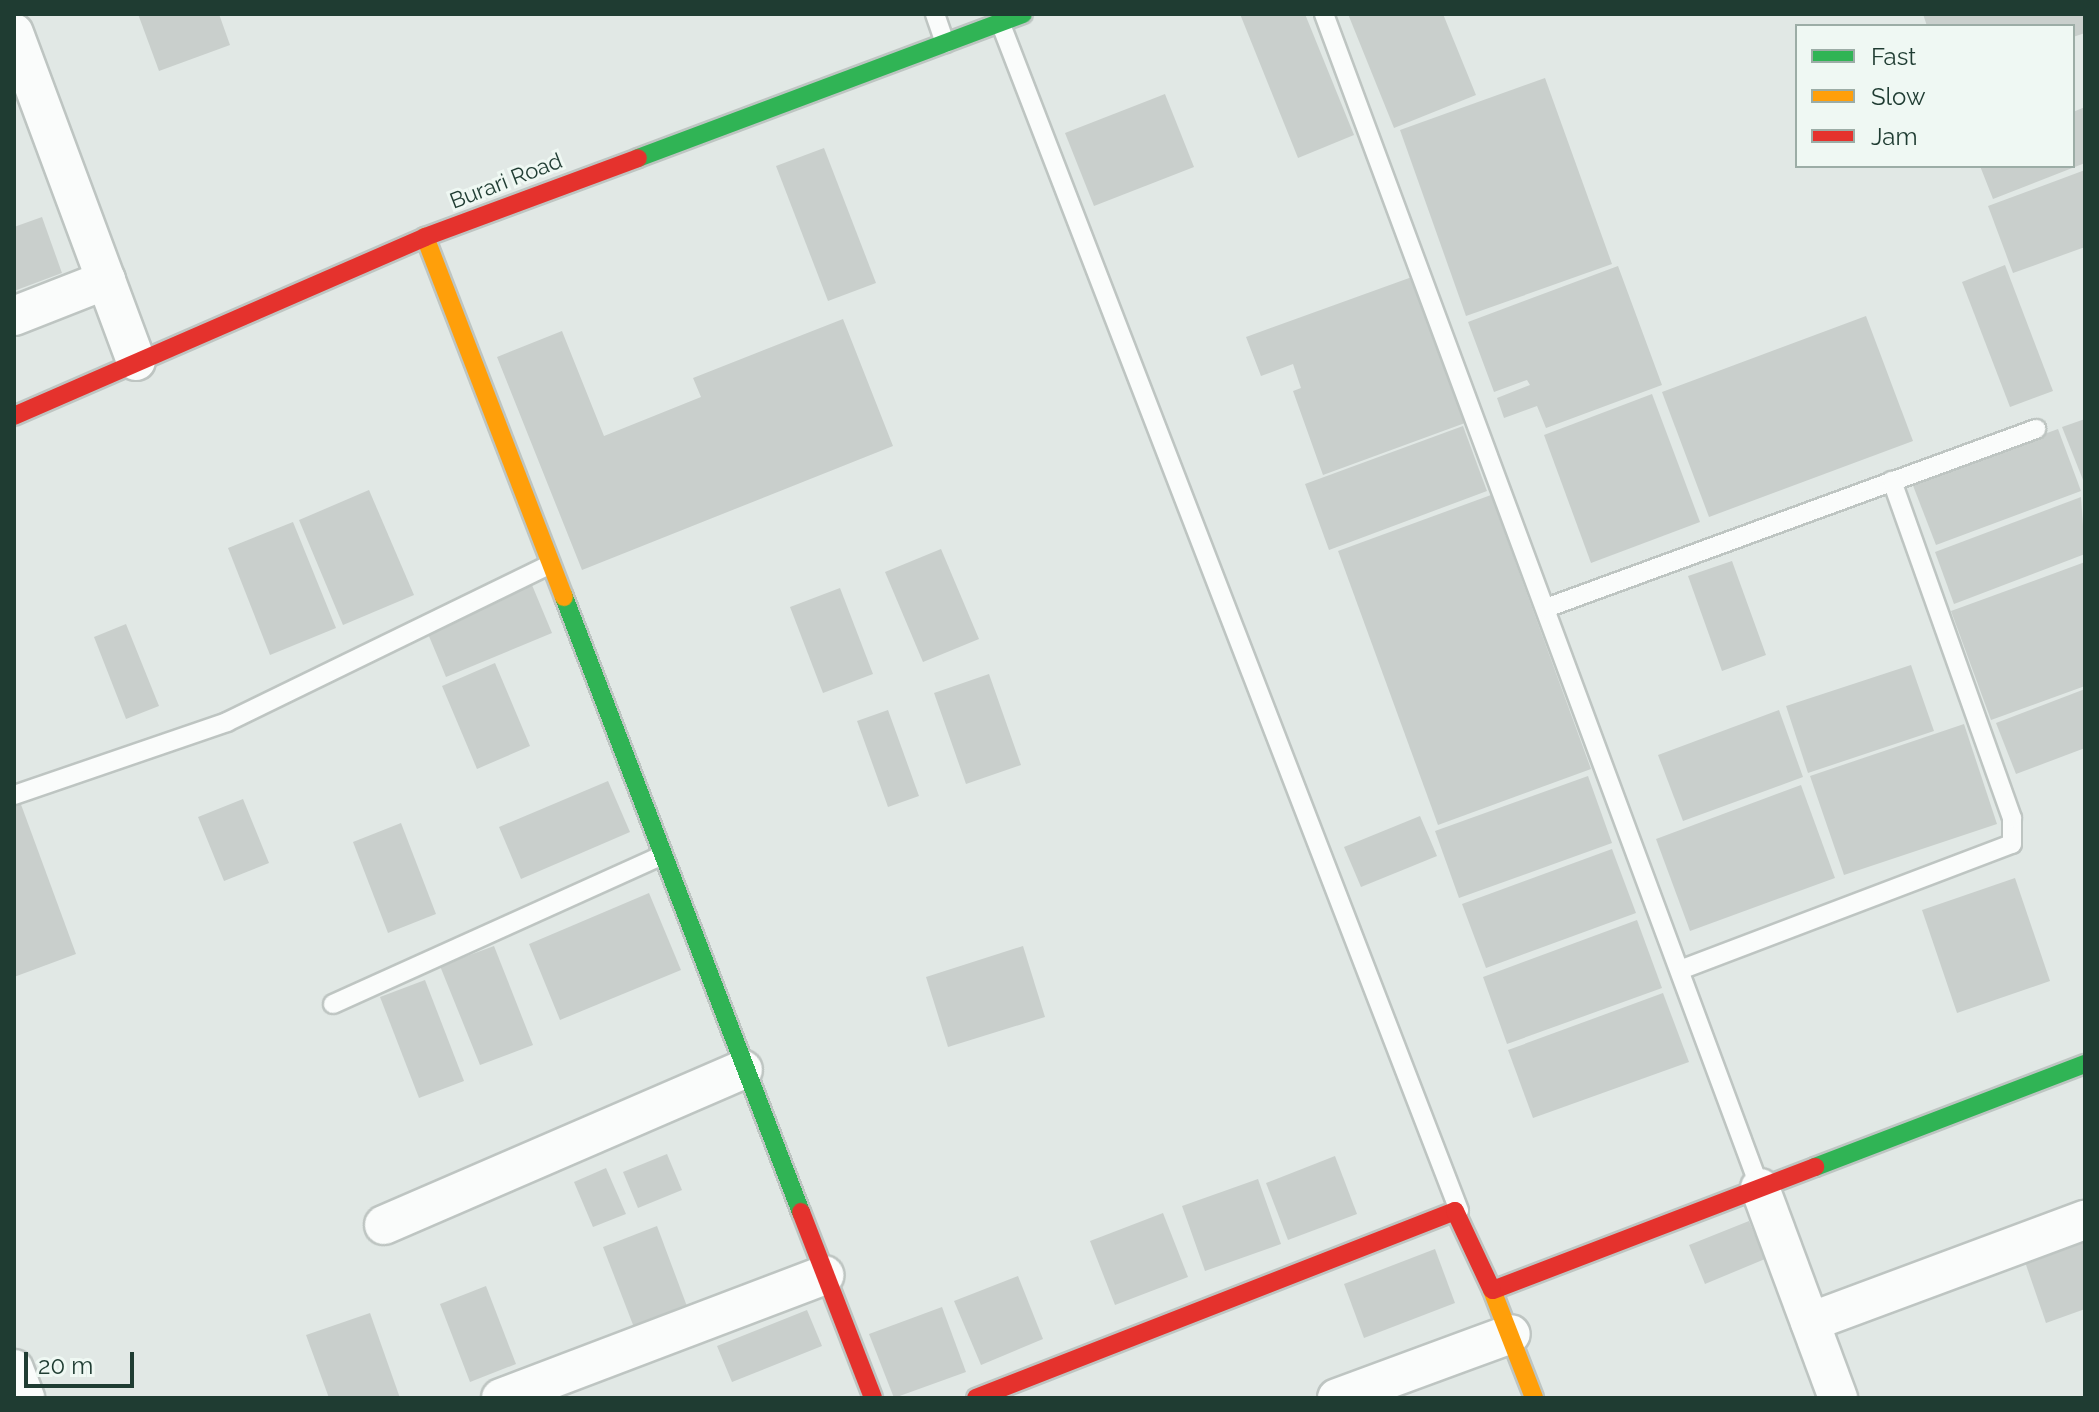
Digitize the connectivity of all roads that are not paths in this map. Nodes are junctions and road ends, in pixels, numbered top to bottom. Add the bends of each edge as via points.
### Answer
1 (935, 14) edge
2 (1023, 14) edge
3 (1324, 14) edge
4 (1000, 22) junction
5 (14, 33) edge
6 (945, 43) junction
7 (425, 237) junction
8 (106, 280) junction
9 (14, 316) edge
10 (136, 361) junction
11 (14, 416) edge
12 (2036, 429) dead end
13 (1892, 481) junction
14 (551, 564) junction
15 (1546, 608) junction
16 (14, 795) edge
17 (661, 856) junction
18 (1680, 970) junction
19 (333, 1004) dead end
20 (2085, 1064) edge
21 (743, 1070) junction
22 (1760, 1188) junction
23 (1460, 1213) junction
24 (2085, 1220) edge
25 (384, 1225) dead end
26 (824, 1275) junction
27 (1493, 1290) junction
28 (1810, 1322) junction
29 (1511, 1334) junction
30 (14, 1369) edge
31 (25, 1398) edge
32 (501, 1398) edge
33 (873, 1398) edge
34 (976, 1398) edge
35 (1337, 1398) edge
36 (1534, 1398) edge
37 (1838, 1398) edge

1 - 6 lane
2 - 4 street, Burari Road
3 - 15 lane
4 - 6 street, Burari Road
4 - 23 lane
5 - 8 street
6 - 7 street, Burari Road
7 - 10 street, Burari Road
7 - 14 street
8 - 9 street
8 - 10 street
10 - 11 street, Burari Road
12 - 13 lane
13 - 15 lane
13 - 18 lane via 2012,818 2012,844
14 - 16 lane via 215,727
14 - 17 street
15 - 18 lane
17 - 19 lane
17 - 21 street
18 - 22 lane
20 - 22 street
21 - 25 street
21 - 26 street
22 - 27 street
22 - 28 street
23 - 27 street
23 - 34 street
24 - 28 street
26 - 32 street
26 - 33 street
27 - 29 street
28 - 37 street
29 - 35 street
29 - 36 street
30 - 31 street

